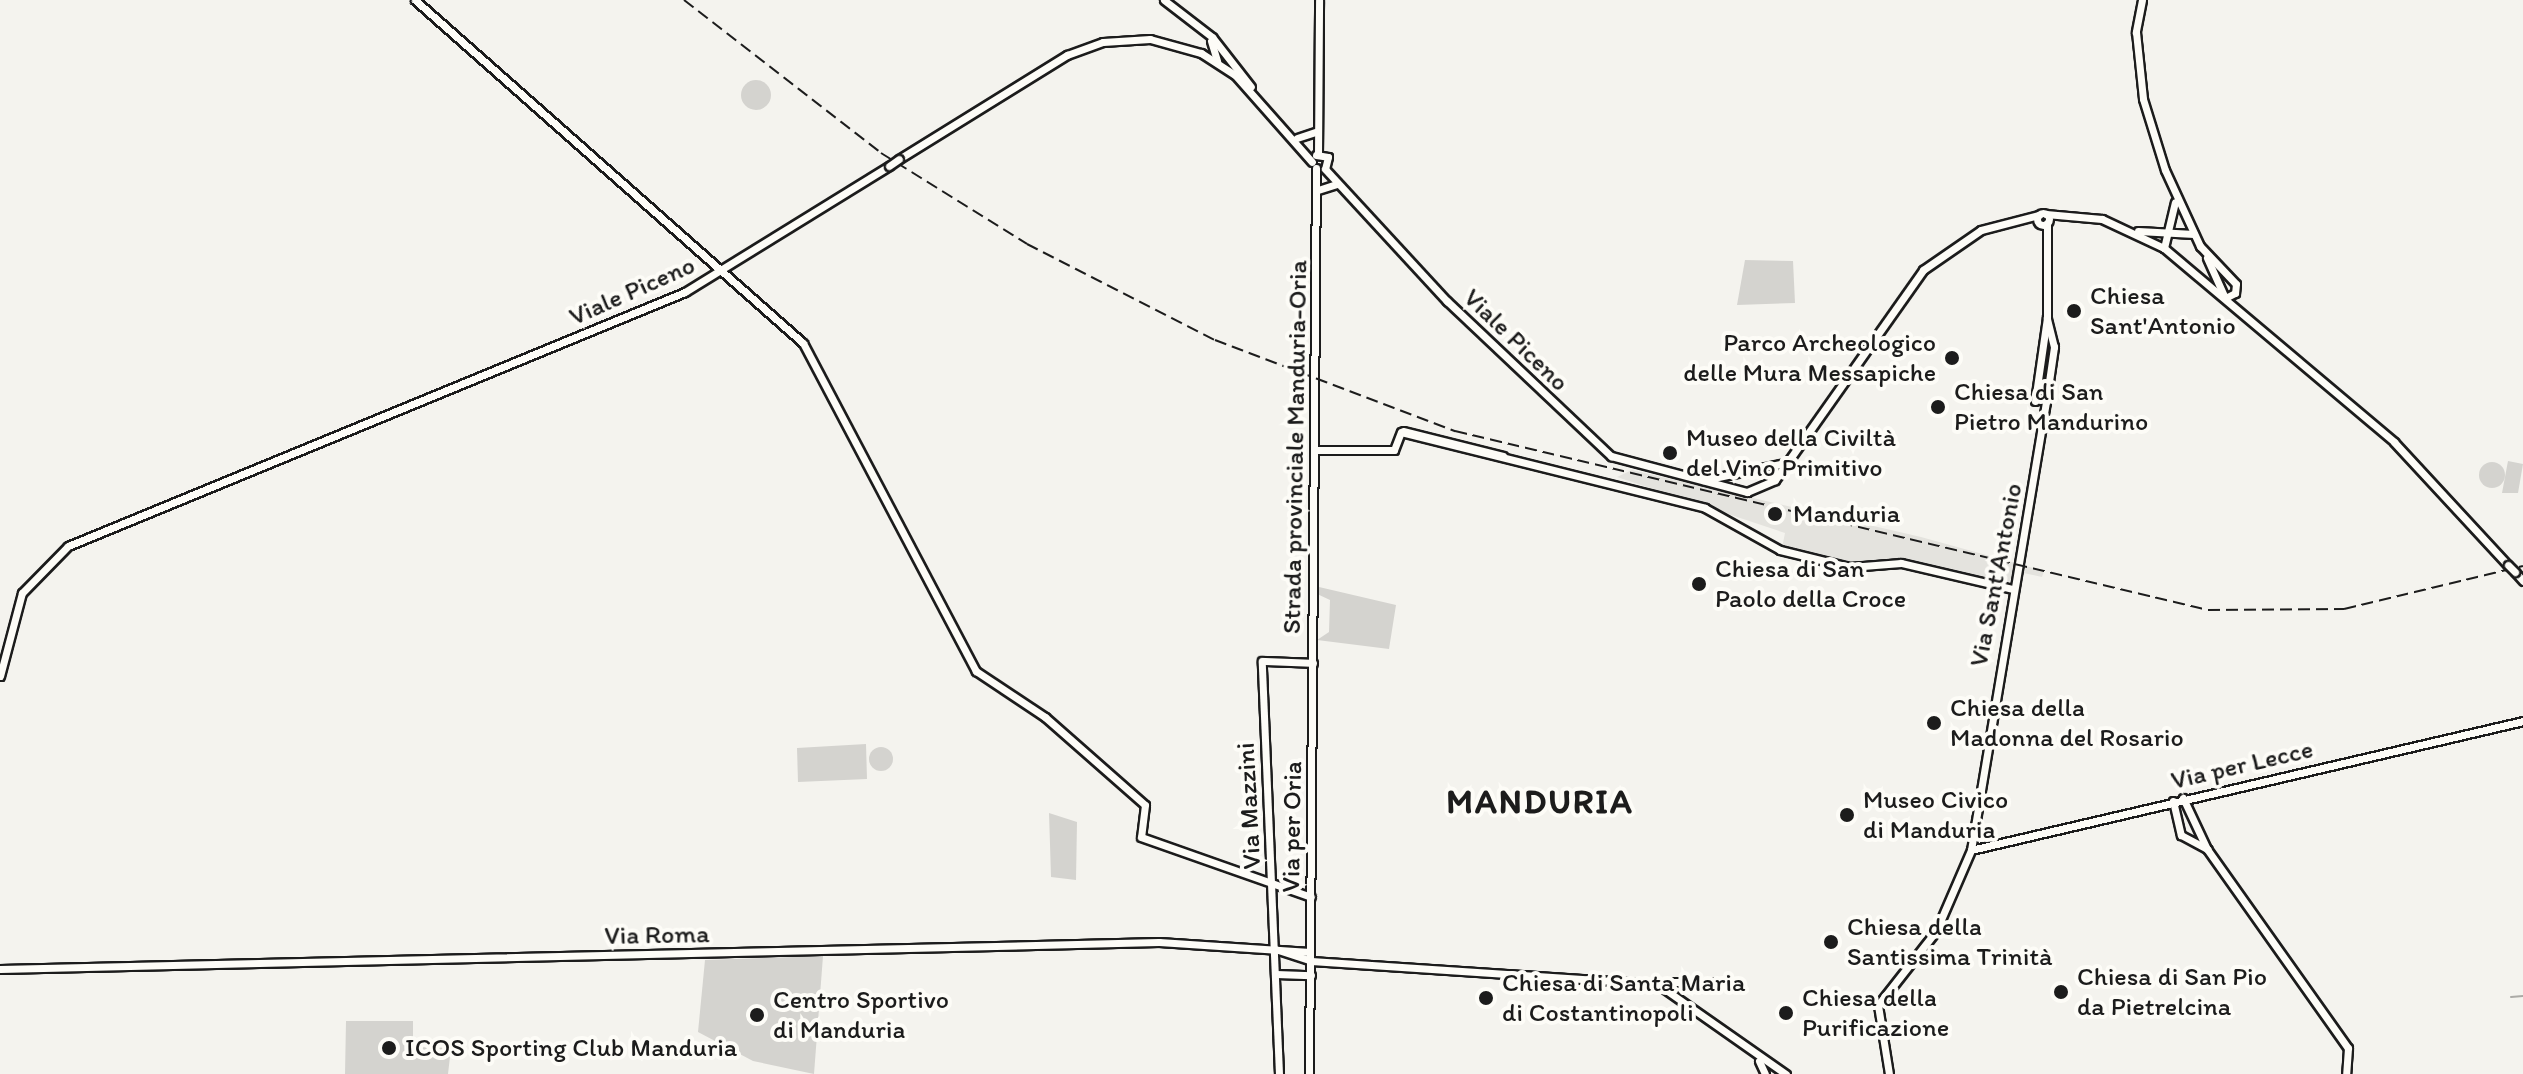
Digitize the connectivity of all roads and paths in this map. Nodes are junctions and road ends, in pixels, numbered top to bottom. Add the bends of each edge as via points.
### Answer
1 (415, 0) edge
2 (1164, 0) edge
3 (1319, 0) edge
4 (2142, 0) edge
5 (1208, 35) junction
6 (1223, 49) junction
7 (1201, 53) junction
8 (1218, 62) junction
9 (1254, 90) junction
10 (1318, 131) junction
11 (1299, 140) junction
12 (1320, 162) junction
13 (1339, 186) junction
14 (1317, 188) junction
15 (2175, 202) junction
16 (2043, 221) junction
17 (2138, 231) junction
18 (2169, 232) junction
19 (2194, 234) junction
20 (2164, 248) junction
21 (2207, 258) junction
22 (723, 271) junction
23 (2225, 298) junction
24 (2047, 318) junction
25 (2035, 401) dead end
26 (1315, 450) junction
27 (1790, 460) junction
28 (1766, 470) junction
29 (1728, 477) junction
30 (1775, 480) junction
31 (1694, 481) junction
32 (1730, 488) junction
33 (2523, 581) edge
34 (2013, 589) junction
35 (1313, 663) junction
36 (0, 676) edge
37 (1312, 703) joint
38 (2523, 721) edge
39 (2183, 798) junction
40 (2173, 801) junction
41 (2207, 849) junction
42 (1971, 850) junction
43 (1272, 883) junction
44 (1311, 897) junction
45 (1275, 949) junction
46 (1310, 952) junction
47 (1311, 961) junction
48 (0, 969) edge
49 (1276, 974) junction
50 (1311, 975) junction
51 (1714, 982) dead end
52 (1663, 984) junction
53 (1758, 1059) junction
54 (1773, 1067) junction
55 (1279, 1074) edge
56 (1309, 1074) edge
57 (1765, 1074) edge
58 (1786, 1074) edge
59 (1889, 1074) edge
60 (2346, 1074) edge

1 - 22 street
2 - 5 street
3 - 10 street
4 - 15 street via 2136,32 2143,99
5 - 6 street
5 - 7 street
5 - 8 street
6 - 8 street
6 - 9 street
7 - 8 street, Viale Piceno
7 - 22 street, Viale Piceno, bridge via 1150,39 1084,49
8 - 9 street, Viale Piceno
9 - 11 street, Viale Piceno
10 - 11 street
10 - 12 street
11 - 12 street, Viale Piceno
12 - 13 street, Viale Piceno
12 - 14 street, Strada provinciale Manduria-Oria
13 - 14 street
13 - 31 street, Viale Piceno via 1611,456
14 - 26 street, Strada provinciale Manduria-Oria
15 - 18 street
15 - 19 street
16 - 17 street via 2062,213
16 - 24 street
16 - 27 street via 2023,216 1955,243 1923,270
17 - 18 street
17 - 20 street
18 - 19 street
18 - 20 street
19 - 21 street
20 - 23 street
21 - 23 street
21 - 23 street via 2236,284
22 - 36 street, Viale Piceno via 68,546 22,593
22 - 43 street via 803,343 976,671 1045,717 1145,805 1141,837
23 - 33 street, bridge via 2394,442
24 - 25 street
24 - 34 street, Via Sant'Antonio via 2054,347
26 - 34 street via 1394,450 1401,432 1705,508 1766,541 1850,567 1901,563
26 - 35 street, Strada provinciale Manduria-Oria
27 - 28 street
27 - 30 street
28 - 29 street
28 - 30 street
29 - 31 street
29 - 32 street
30 - 32 street, Viale Piceno via 1756,491
31 - 32 street, Viale Piceno
34 - 42 street, Via Sant'Antonio
35 - 37 street, Strada provinciale Manduria-Oria
35 - 43 street, Via Mazzini via 1262,661
37 - 44 street, Via per Oria
38 - 39 street, Via per Lecce
39 - 40 street, Via per Lecce
39 - 41 street
40 - 41 street via 2181,835
40 - 42 street, Via per Lecce
41 - 60 street via 2348,1048
42 - 59 street, Via Sant'Antonio via 1936,931 1878,1005
43 - 44 street
43 - 45 street, Via Mazzini
44 - 46 street, Via per Oria
45 - 46 street
45 - 47 street, Via Roma
45 - 48 street, Via Roma via 1159,942
45 - 49 street, Via Mazzini
46 - 47 street, Via per Oria
47 - 50 street, Via per Oria
47 - 52 street, Via Roma via 1622,976
49 - 50 street
49 - 55 street, Via Mazzini
50 - 56 street, Via per Oria
51 - 52 street
52 - 53 street
53 - 54 street
53 - 57 street
54 - 57 street
54 - 58 street

